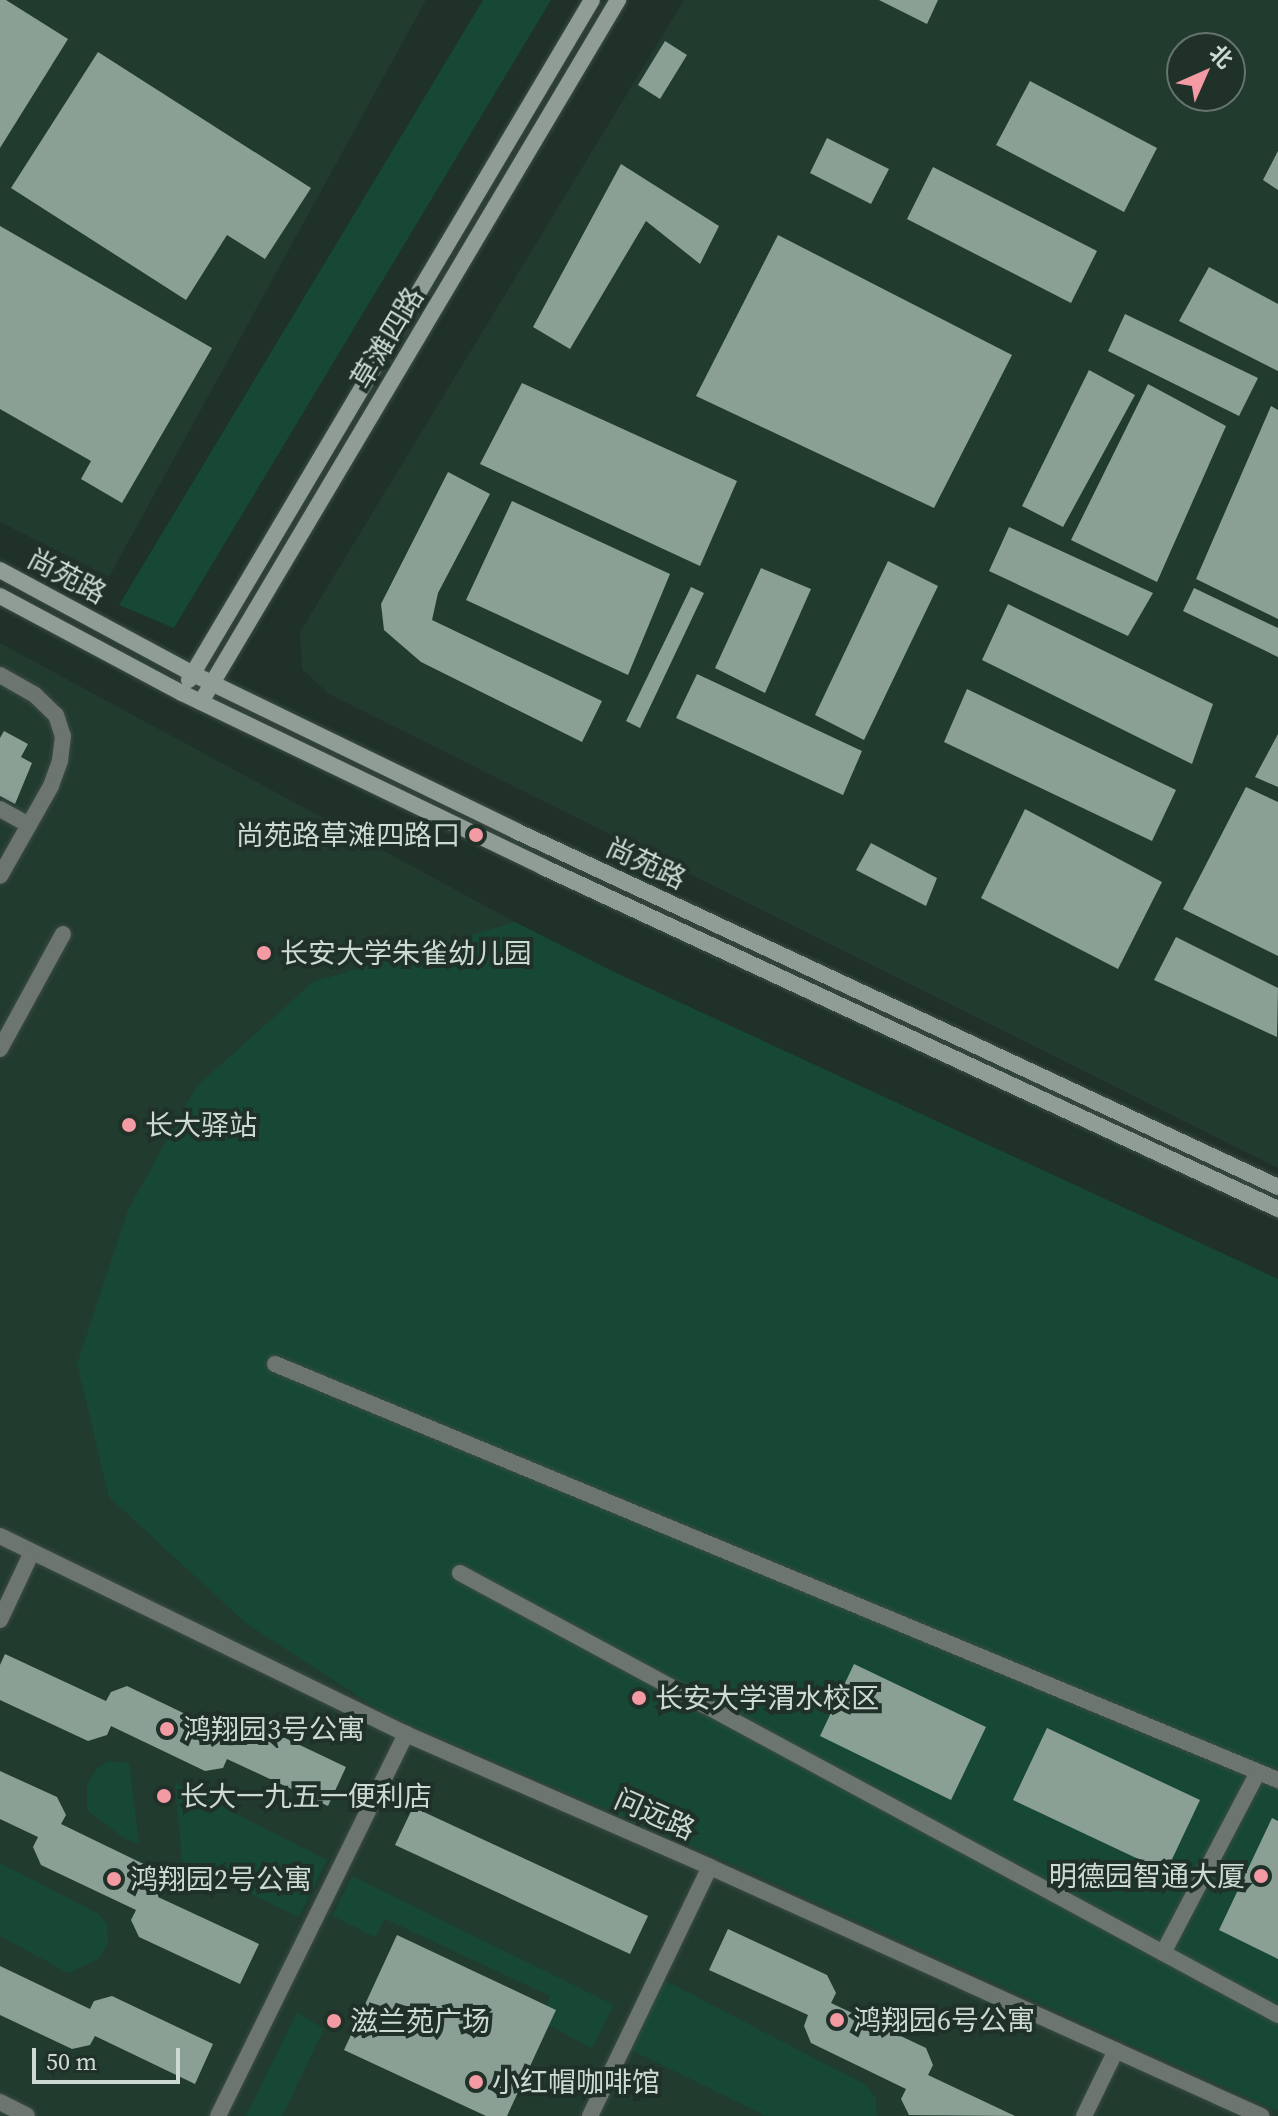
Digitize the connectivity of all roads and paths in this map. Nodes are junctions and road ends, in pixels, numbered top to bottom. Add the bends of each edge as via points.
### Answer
1 (592, 0) edge
2 (618, 0) edge
3 (0, 570) edge
4 (0, 596) edge
5 (193, 674) junction
6 (0, 675) edge
7 (213, 681) junction
8 (182, 693) junction
9 (201, 702) junction
10 (0, 809) edge
11 (29, 825) junction
12 (0, 876) edge
13 (63, 934) dead end
14 (0, 1049) edge
15 (1278, 1187) edge
16 (1278, 1209) edge
17 (275, 1364) dead end
18 (0, 1536) edge
19 (32, 1552) junction
20 (460, 1573) dead end
21 (0, 1620) edge
22 (406, 1734) junction
23 (1258, 1772) junction
24 (1278, 1780) edge
25 (710, 1867) junction
26 (1163, 1953) junction
27 (1278, 2015) edge
28 (1116, 2050) junction
29 (0, 2102) edge
30 (27, 2116) edge
31 (218, 2116) edge
32 (590, 2116) edge
33 (1084, 2116) edge
34 (1261, 2116) edge

1 - 5 main road, 草滩四路
2 - 7 main road, 草滩四路
3 - 5 main road, 尚苑路
4 - 8 main road, 尚苑路
5 - 7 main road, 尚苑路
5 - 8 main road, 草滩四路
6 - 11 street via 35,695 56,715 63,736 51,786
7 - 9 main road, 草滩四路
7 - 15 main road, 尚苑路 via 516,831
8 - 9 main road, 尚苑路
9 - 16 main road, 尚苑路
10 - 11 street
11 - 12 street
13 - 14 street
17 - 23 street
18 - 19 street, 问远路
19 - 21 street
19 - 22 street, 问远路
20 - 26 street
22 - 25 street, 问远路
22 - 31 street
23 - 24 street
23 - 26 street
25 - 28 street, 问远路
25 - 32 street
26 - 27 street
28 - 33 street
28 - 34 street, 问远路
29 - 30 street

